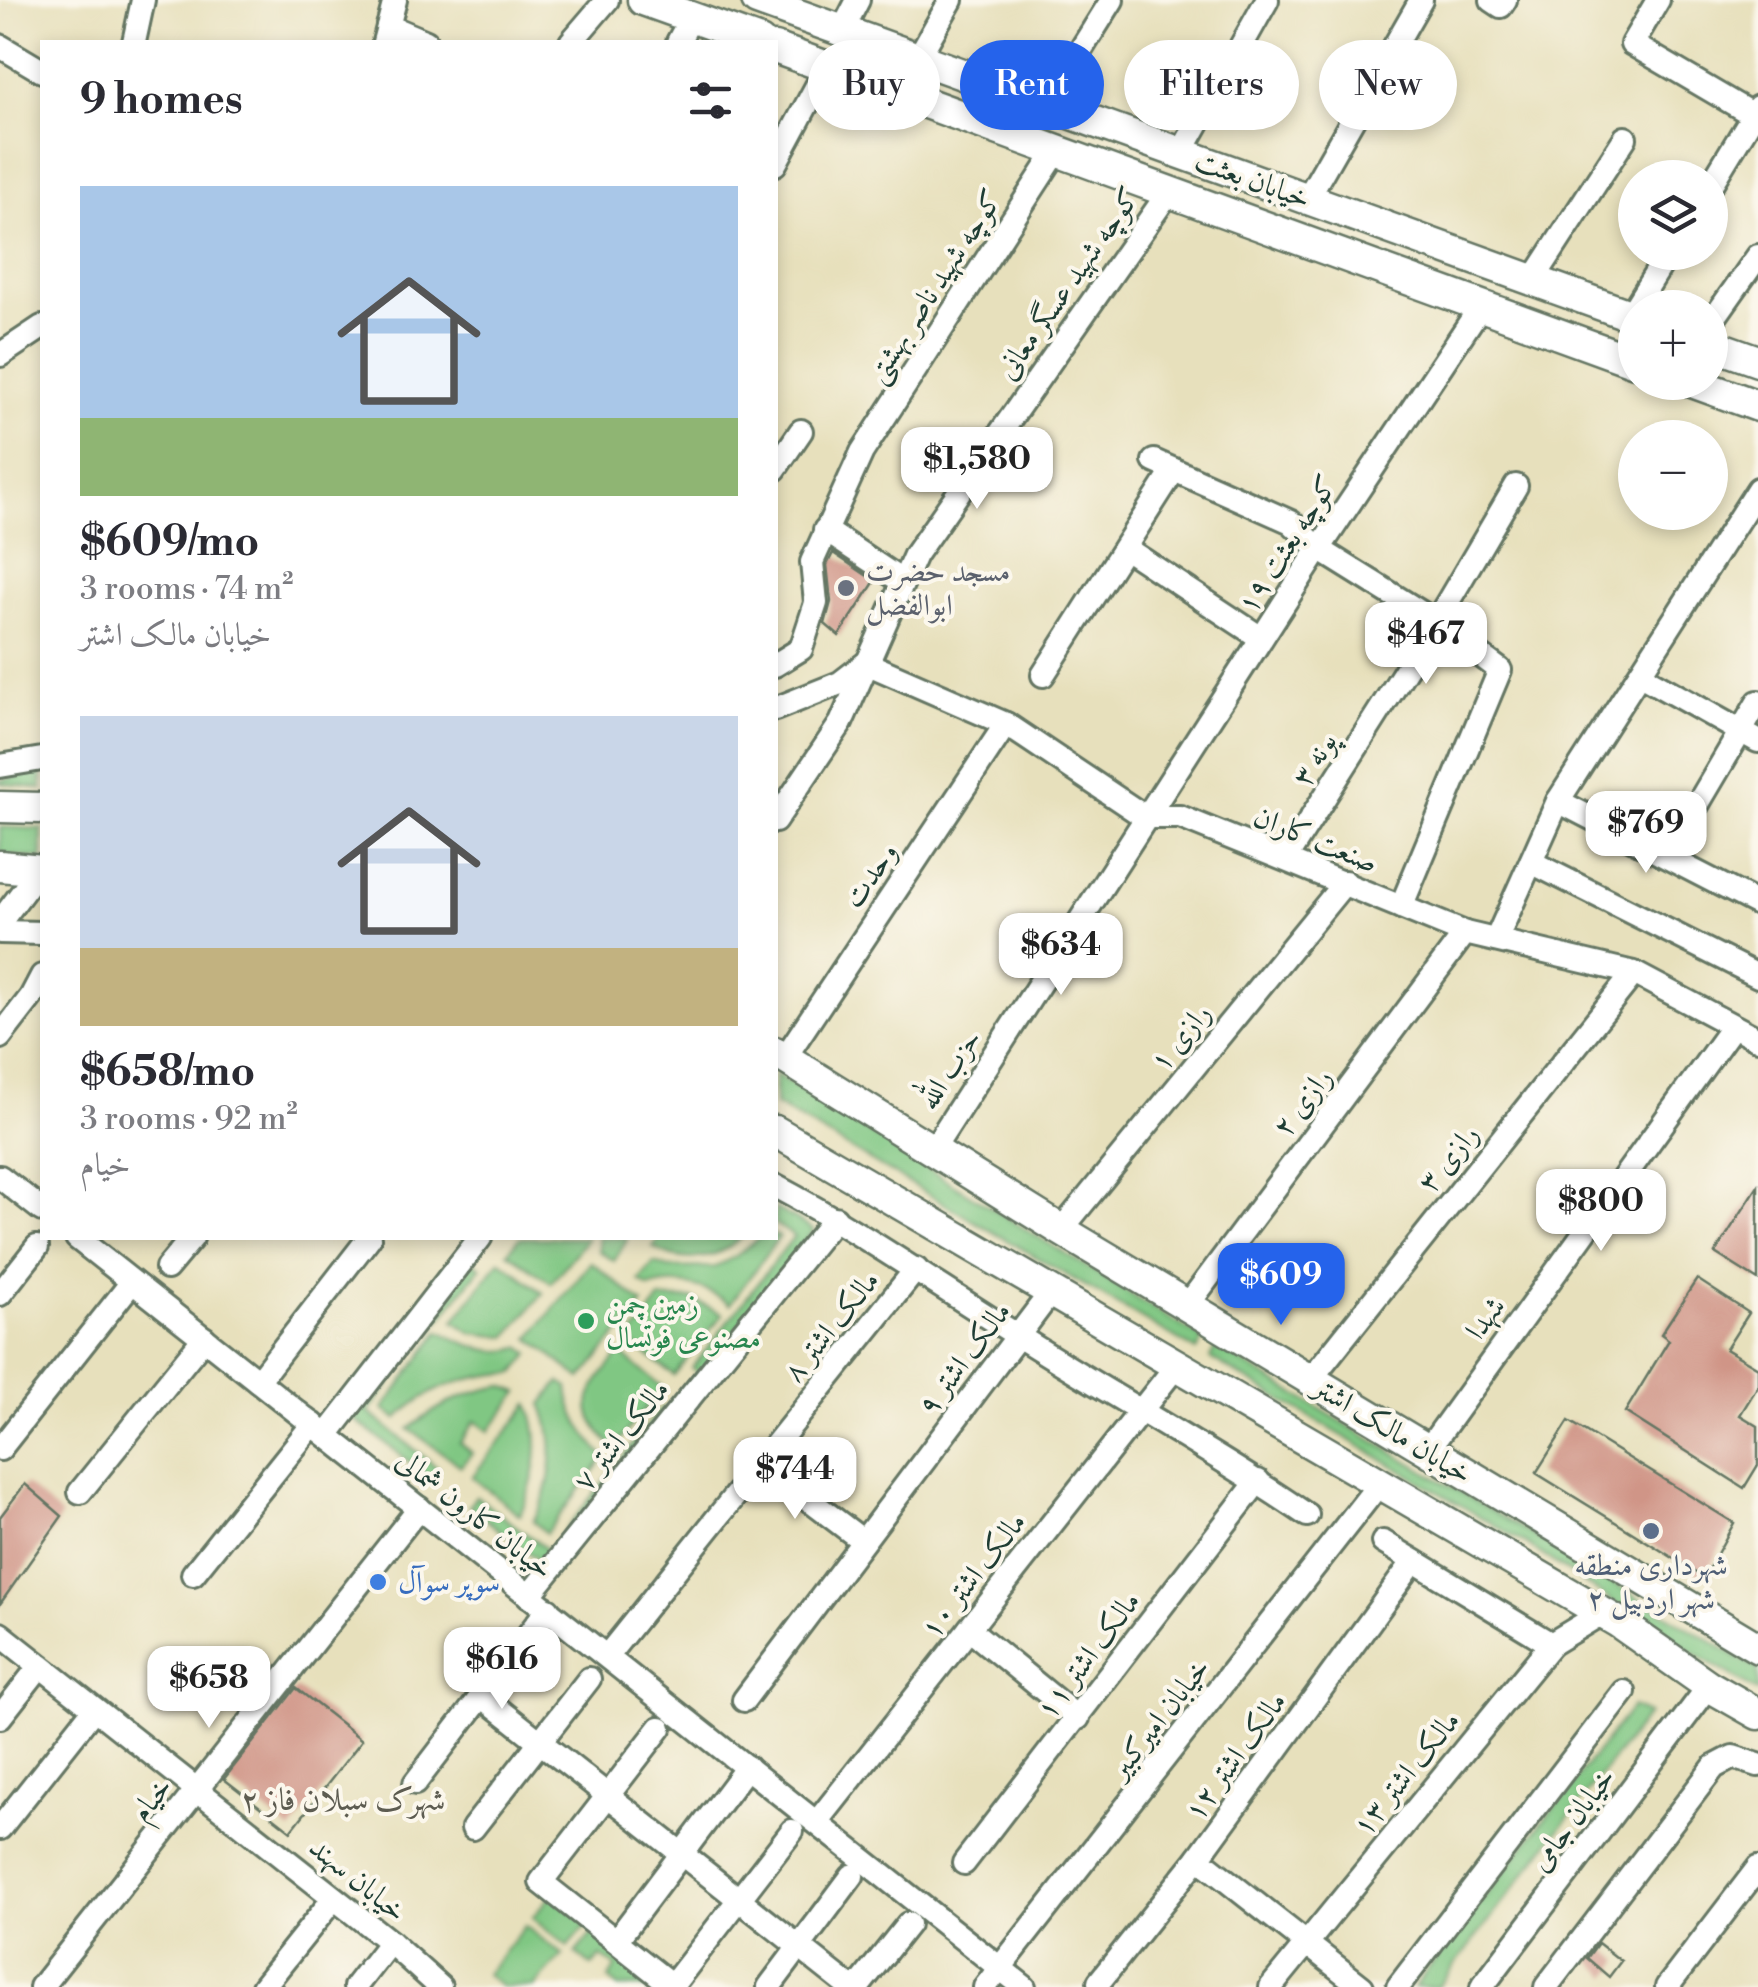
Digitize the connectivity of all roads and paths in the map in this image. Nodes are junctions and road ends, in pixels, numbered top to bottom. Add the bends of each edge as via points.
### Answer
1 (143, 0) edge
2 (396, 0) edge
3 (606, 0) edge
4 (643, 0) edge
5 (757, 0) edge
6 (858, 0) edge
7 (951, 0) edge
8 (1112, 0) edge
9 (1267, 0) edge
10 (1420, 0) edge
11 (1492, 0) edge
12 (1505, 0) edge
13 (1658, 0) edge
14 (685, 30) edge
15 (842, 31) junction
16 (386, 34) edge
17 (134, 40) edge
18 (416, 40) edge
19 (573, 40) edge
20 (748, 40) edge
21 (838, 40) edge
22 (867, 40) edge
23 (928, 40) edge
24 (1087, 40) edge
25 (0, 46) edge
26 (778, 49) edge
27 (808, 60) edge
28 (40, 70) edge
29 (808, 101) edge
30 (940, 108) edge
31 (1756, 111) edge
32 (1104, 125) edge
33 (1625, 138) dead end
34 (1057, 151) junction
35 (1181, 153) junction
36 (778, 158) edge
37 (1726, 160) edge
38 (1169, 192) junction
39 (1308, 198) junction
40 (1365, 219) junction
41 (1346, 256) junction
42 (1758, 256) edge
43 (1534, 280) junction
44 (1728, 298) edge
45 (1481, 306) junction
46 (1618, 311) edge
47 (40, 328) edge
48 (1728, 350) edge
49 (0, 355) edge
50 (1618, 356) edge
51 (1758, 361) edge
52 (1728, 395) edge
53 (1758, 406) edge
54 (800, 430) dead end
55 (778, 463) edge
56 (1516, 486) dead end
57 (1758, 489) edge
58 (825, 530) junction
59 (1125, 548) junction
60 (1319, 549) junction
61 (903, 582) junction
62 (1436, 622) junction
63 (1261, 638) junction
64 (778, 663) edge
65 (866, 663) junction
66 (1043, 675) dead end
67 (1640, 675) junction
68 (1758, 702) edge
69 (778, 708) edge
70 (1006, 724) junction
71 (1749, 736) edge
72 (40, 759) edge
73 (0, 766) edge
74 (1558, 802) junction
75 (0, 807) edge
76 (40, 808) edge
77 (1145, 816) junction
78 (778, 817) edge
79 (1689, 819) dead end
80 (1286, 858) junction
81 (1531, 862) junction
82 (0, 866) edge
83 (40, 870) edge
84 (40, 871) edge
85 (1345, 882) junction
86 (1758, 904) edge
87 (1400, 907) junction
88 (0, 922) edge
89 (0, 932) edge
90 (40, 933) edge
91 (1464, 934) junction
92 (1496, 940) junction
93 (1634, 973) junction
94 (1758, 976) edge
95 (37, 1002) edge
96 (1732, 1026) junction
97 (0, 1037) edge
98 (1758, 1039) edge
99 (780, 1055) edge
100 (778, 1133) edge
101 (932, 1151) junction
102 (0, 1177) edge
103 (778, 1188) edge
104 (40, 1206) edge
105 (835, 1218) junction
106 (1061, 1230) junction
107 (80, 1240) edge
108 (190, 1240) edge
109 (367, 1240) edge
110 (478, 1240) edge
111 (37, 1247) dead end
112 (167, 1268) dead end
113 (916, 1269) junction
114 (132, 1282) junction
115 (1051, 1292) junction
116 (0, 1294) edge
117 (1187, 1306) junction
118 (1222, 1326) junction
119 (1018, 1336) junction
120 (204, 1338) junction
121 (1184, 1369) junction
122 (258, 1380) junction
123 (1310, 1380) junction
124 (1142, 1409) junction
125 (320, 1430) junction
126 (0, 1449) edge
127 (1427, 1451) junction
128 (759, 1462) junction
129 (1258, 1481) junction
130 (1379, 1484) junction
131 (80, 1492) dead end
132 (419, 1508) junction
133 (1307, 1515) dead end
134 (863, 1540) junction
135 (1383, 1542) dead end
136 (1414, 1561) junction
137 (193, 1574) dead end
138 (539, 1603) junction
139 (1602, 1613) junction
140 (968, 1630) junction
141 (0, 1634) edge
142 (1551, 1644) junction
143 (1758, 1648) edge
144 (607, 1656) junction
145 (40, 1666) junction
146 (589, 1679) dead end
147 (1709, 1686) junction
148 (1624, 1692) dead end
149 (482, 1696) junction
150 (744, 1700) dead end
151 (94, 1708) junction
152 (1758, 1714) edge
153 (0, 1717) edge
154 (1078, 1718) junction
155 (660, 1728) dead end
156 (540, 1742) junction
157 (1758, 1765) edge
158 (747, 1766) junction
159 (415, 1783) dead end
160 (196, 1790) junction
161 (608, 1796) junction
162 (817, 1822) junction
163 (0, 1828) edge
164 (473, 1828) dead end
165 (792, 1831) dead end
166 (681, 1853) junction
167 (1198, 1858) junction
168 (964, 1863) dead end
169 (1758, 1868) edge
170 (852, 1876) dead end
171 (334, 1898) junction
172 (738, 1899) junction
173 (908, 1924) dead end
174 (390, 1942) junction
175 (616, 1942) junction
176 (1306, 1943) junction
177 (799, 1947) junction
178 (1002, 1968) junction
179 (1099, 1982) dead end
180 (1674, 1984) edge
181 (673, 1986) edge
182 (41, 1987) edge
183 (263, 1987) edge
184 (355, 1987) edge
185 (440, 1987) edge
186 (769, 1987) edge
187 (850, 1987) edge
188 (858, 1987) edge
189 (985, 1987) edge
190 (1024, 1987) edge
191 (1271, 1987) edge
192 (1362, 1987) edge
193 (1398, 1987) edge
194 (1482, 1987) edge
195 (1546, 1987) edge

1 - 17 street
2 - 16 street
3 - 19 street
4 - 14 main road
5 - 15 main road, خیابان بعثت
6 - 15 street
7 - 23 street
8 - 24 street
9 - 35 street
10 - 39 street
11 - 12 street via 1501,6
13 - 31 street via 1632,44
14 - 20 main road
15 - 21 main road
15 - 22 main road, خیابان بعثت
16 - 18 street
25 - 28 street
26 - 27 main road, خیابان بعثت
29 - 36 street
30 - 34 main road, خیابان بعثت
31 - 37 street
32 - 35 main road, خیابان بعثت
33 - 43 street
34 - 38 main road, خیابان بعثت
34 - 58 street, کوچه شهید ناصر بهشتی via 862,452
35 - 39 main road, خیابان بعثت
38 - 41 main road, خیابان بعثت
38 - 61 street, کوچه شهید عسگر معانی via 914,555
39 - 40 main road, خیابان بعثت
40 - 41 main road
40 - 43 main road, خیابان بعثت
41 - 45 main road, خیابان بعثت
42 - 44 street
43 - 46 main road, خیابان بعثت
45 - 50 main road, خیابان بعثت
45 - 60 street, کوچه بعثت ۱۹
47 - 49 street
48 - 51 main road
52 - 53 main road
54 - 55 street
56 - 62 street, پونه ۳
57 - 67 street
58 - 61 street
58 - 64 street, کوچه شهید ناصر بهشتی via 812,562 816,603 802,649
59 - 60 street via 1164,466 1291,522
59 - 63 street
59 - 66 street
60 - 62 street
60 - 63 street, کوچه بعثت ۱۹
61 - 65 street, کوچه شهید عسگر معانی
62 - 80 street, پونه ۳
62 - 87 street via 1500,670
63 - 77 street, کوچه بعثت ۱۹
65 - 69 street via 840,683
65 - 70 street, صنعت کاران
65 - 78 street, کوچه شهید عسگر معانی via 841,723
67 - 71 street
67 - 74 street
68 - 71 street
70 - 77 street, صنعت کاران
70 - 99 street, وحدت
71 - 79 street
72 - 73 street
74 - 81 street
74 - 86 street
75 - 76 main road
77 - 80 street, صنعت کاران via 1180,817
77 - 101 street, حزب الله
80 - 85 street, صنعت کاران
81 - 92 street
81 - 94 street
82 - 83 main road
84 - 88 street
85 - 87 street, صنعت کاران
85 - 106 street, رازی ۱
87 - 91 street, صنعت کاران
89 - 90 street
91 - 92 street, صنعت کاران
91 - 117 street, رازی ۲
92 - 93 street, صنعت کاران
93 - 96 street, صنعت کاران
93 - 123 street, رازی ۳
95 - 97 street
96 - 98 street, صنعت کاران
96 - 127 street, شهدا
99 - 101 main road, خیابان مالک اشتر
100 - 115 main road, خیابان مالک اشتر
101 - 106 main road, خیابان مالک اشتر
102 - 104 street
103 - 105 street
105 - 113 street
105 - 138 street, مالک اشتر ۷
106 - 117 main road, خیابان مالک اشتر
107 - 114 street, خیابان کارون شمالی
108 - 112 street
109 - 122 street
110 - 125 street
111 - 116 street
113 - 119 street
113 - 128 street, مالک اشتر ۸
114 - 120 street, خیابان کارون شمالی
114 - 126 street
115 - 119 street, مالک اشتر ۹
115 - 121 main road, خیابان مالک اشتر
117 - 118 main road, خیابان مالک اشتر
118 - 121 main road
118 - 123 main road, خیابان مالک اشتر
119 - 124 street
119 - 134 street, مالک اشتر ۹
120 - 122 street, خیابان کارون شمالی
120 - 131 street
121 - 124 street, مالک اشتر ۱۰
121 - 130 main road, خیابان مالک اشتر
122 - 125 street, خیابان کارون شمالی
123 - 127 main road, خیابان مالک اشتر
124 - 129 street
124 - 140 street, مالک اشتر ۱۰
125 - 132 street, خیابان کارون شمالی
125 - 137 street
127 - 143 main road, خیابان مالک اشتر
128 - 134 street
128 - 144 street, مالک اشتر ۸
129 - 133 street
129 - 154 street, مالک اشتر ۱۱
130 - 139 main road, خیابان مالک اشتر
130 - 178 street, خیابان امیرکبیر
132 - 138 street, خیابان کارون شمالی
132 - 160 street, خیام
134 - 150 street, مالک اشتر ۹
135 - 136 street
136 - 142 street
136 - 167 street, مالک اشتر ۱۲
138 - 144 street, خیابان کارون شمالی
138 - 149 street, مالک اشتر ۷
139 - 142 street, مالک اشتر ۱۳
139 - 147 main road, خیابان مالک اشتر
140 - 154 street
140 - 162 street, مالک اشتر ۱۰
141 - 145 street, خیابان سهند
142 - 176 street, مالک اشتر ۱۳
144 - 158 street, خیابان کارون شمالی
145 - 151 street, خیابان سهند
145 - 153 street
146 - 156 street
147 - 152 main road, خیابان مالک اشتر
147 - 194 street, خیابان جامی
148 - 193 street
149 - 156 street
149 - 159 street, مالک اشتر ۷
151 - 160 street, خیابان سهند
151 - 163 street
154 - 168 street, مالک اشتر ۱۱
155 - 161 street
156 - 161 street
156 - 164 street
157 - 195 street via 1733,1757 1714,1767
158 - 162 street, خیابان کارون شمالی
158 - 166 street
160 - 171 street, خیابان سهند
160 - 182 street, خیام
161 - 166 street
161 - 175 street via 541,1882
162 - 178 street, خیابان کارون شمالی
165 - 172 street
166 - 172 street
166 - 175 street
167 - 176 street
167 - 179 street, مالک اشتر ۱۲
169 - 180 street
170 - 177 street
171 - 174 street, خیابان سهند
171 - 183 street
172 - 177 street
172 - 181 street
173 - 188 street
174 - 184 street
174 - 185 street, خیابان سهند
175 - 181 street
176 - 191 street, مالک اشتر ۱۳
176 - 192 street
177 - 186 street
177 - 187 street
178 - 189 street, خیابان امیرکبیر
178 - 190 street, خیابان کارون شمالی

